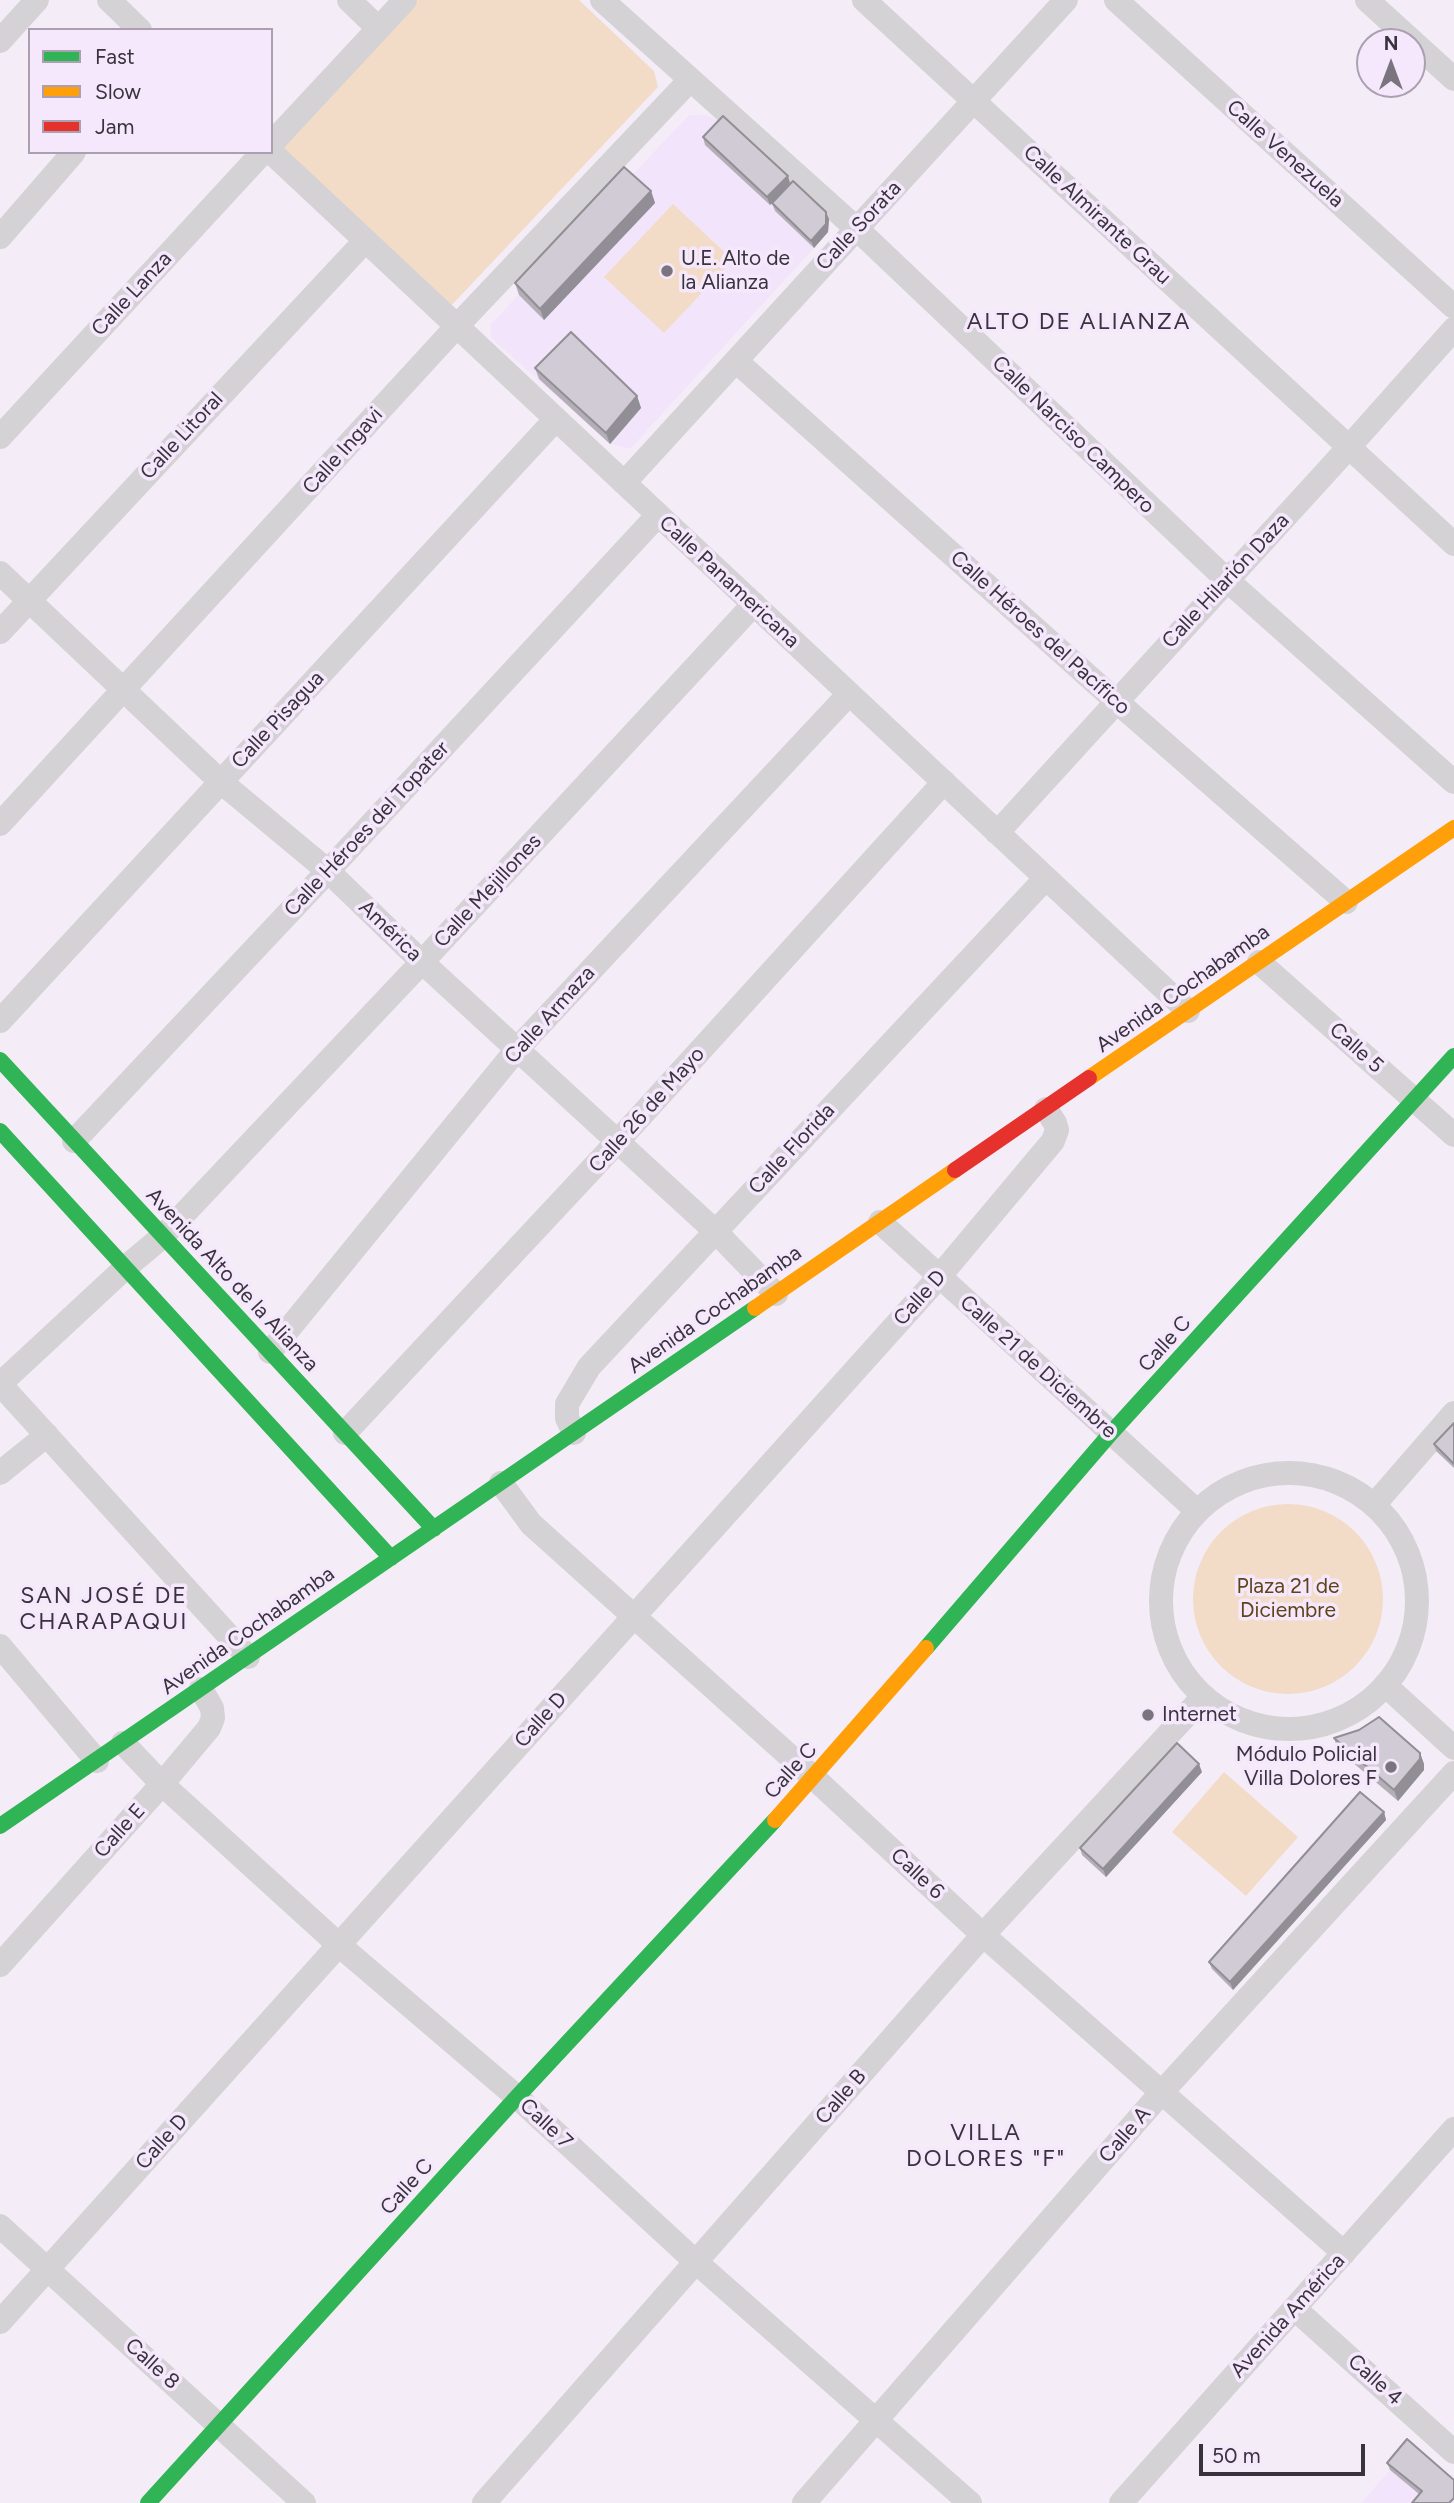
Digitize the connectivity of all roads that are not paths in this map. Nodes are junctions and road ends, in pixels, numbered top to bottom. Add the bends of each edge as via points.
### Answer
1 (37, 0) edge
2 (108, 0) edge
3 (349, 0) edge
4 (405, 0) edge
5 (602, 0) edge
6 (864, 0) edge
7 (1066, 0) edge
8 (1116, 0) edge
9 (1367, 0) edge
10 (138, 28) edge
11 (378, 28) junction
12 (0, 41) edge
13 (1454, 79) edge
14 (690, 80) junction
15 (974, 101) junction
16 (273, 142) edge
17 (72, 154) edge
18 (261, 154) edge
19 (273, 154) edge
20 (857, 229) junction
21 (0, 236) edge
22 (365, 240) junction
23 (1454, 307) edge
24 (457, 326) junction
25 (1454, 329) edge
26 (736, 360) junction
27 (556, 419) junction
28 (0, 437) edge
29 (1349, 447) junction
30 (624, 483) junction
31 (658, 515) junction
32 (1454, 544) edge
33 (0, 573) edge
34 (1227, 580) junction
35 (29, 600) junction
36 (754, 604) junction
37 (0, 632) edge
38 (124, 691) junction
39 (849, 694) junction
40 (1116, 701) junction
41 (221, 782) junction
42 (944, 782) junction
43 (1454, 782) edge
44 (0, 824) edge
45 (1454, 828) edge
46 (997, 833) junction
47 (328, 871) junction
48 (1046, 878) junction
49 (1346, 902) junction
50 (422, 962) junction
51 (1259, 962) junction
52 (1188, 1011) junction
53 (0, 1021) edge
54 (518, 1048) junction
55 (1454, 1056) edge
56 (0, 1060) edge
57 (1415, 1100) junction
58 (1045, 1109) junction
59 (0, 1131) edge
60 (1454, 1135) edge
61 (75, 1141) junction
62 (618, 1142) junction
63 (880, 1223) junction
64 (715, 1231) junction
65 (163, 1236) junction
66 (125, 1268) junction
67 (939, 1277) junction
68 (776, 1293) junction
69 (271, 1352) junction
70 (0, 1384) edge
71 (1454, 1413) edge
72 (345, 1433) junction
73 (574, 1433) junction
74 (1111, 1433) junction
75 (47, 1435) junction
76 (0, 1473) edge
77 (500, 1483) junction
78 (1374, 1505) junction
79 (1197, 1511) junction
80 (434, 1529) junction
81 (391, 1559) junction
82 (634, 1617) junction
83 (0, 1646) edge
84 (248, 1657) junction
85 (1385, 1685) junction
86 (201, 1689) junction
87 (1203, 1696) junction
88 (124, 1742) junction
89 (1454, 1748) edge
90 (97, 1761) junction
91 (1454, 1773) edge
92 (814, 1778) junction
93 (162, 1784) junction
94 (0, 1826) edge
95 (983, 1935) junction
96 (339, 1945) junction
97 (0, 1965) edge
98 (1161, 2092) junction
99 (517, 2097) junction
100 (1454, 2129) edge
101 (0, 2226) edge
102 (1344, 2253) junction
103 (696, 2263) junction
104 (48, 2269) junction
105 (1295, 2309) junction
106 (0, 2322) edge
107 (877, 2422) junction
108 (218, 2424) junction
109 (1454, 2452) edge
110 (1126, 2501) edge
111 (148, 2503) edge
112 (304, 2503) edge
113 (484, 2503) edge
114 (804, 2503) edge
115 (970, 2503) edge

1 - 12 street
2 - 10 street
3 - 11 street
4 - 11 street
5 - 14 street, Calle Narciso Campero
6 - 15 street, Calle Almirante Grau
7 - 15 street, Calle Sorata
8 - 23 street, Calle Venezuela
9 - 13 street
11 - 16 street
14 - 20 street, Calle Narciso Campero
14 - 24 street, Calle Ingavi
15 - 20 street, Calle Sorata
15 - 29 street, Calle Almirante Grau
17 - 21 street
18 - 28 street, Calle Lanza
19 - 22 street, Calle Panamericana
20 - 26 street, Calle Sorata
20 - 34 street, Calle Narciso Campero
22 - 24 street, Calle Panamericana
22 - 35 street, Calle Litoral
24 - 27 street, Calle Panamericana
24 - 38 street, Calle Ingavi
25 - 29 street, Calle Hilarión Daza
26 - 30 street, Calle Sorata
26 - 40 street, Calle Héroes del Pacífico
27 - 30 street, Calle Panamericana
27 - 41 street, Calle Pisagua
29 - 32 street, Calle Almirante Grau
29 - 34 street, Calle Hilarión Daza
30 - 31 street, Calle Panamericana
31 - 36 street, Calle Panamericana
31 - 47 street, Calle Héroes del Topater
33 - 35 street, América
34 - 40 street, Calle Hilarión Daza
34 - 43 street, Calle Narciso Campero
35 - 37 street, Calle Litoral
35 - 38 street, América
36 - 39 street, Calle Panamericana
36 - 50 street, Calle Mejillones
38 - 41 street, América
38 - 44 street, Calle Ingavi
39 - 42 street, Calle Panamericana
39 - 54 street, Calle Armaza
40 - 46 street, Calle Hilarión Daza
40 - 49 street, Calle Héroes del Pacífico
41 - 47 street, América
41 - 53 street, Calle Pisagua
42 - 46 street, Calle Panamericana
42 - 62 street, Calle 26 de Mayo
45 - 49 street, Avenida Cochabamba
46 - 48 street, Calle Panamericana
47 - 50 street, América
47 - 61 street, Calle Héroes del Topater
48 - 52 street, Calle Panamericana
48 - 64 street, Calle Florida
49 - 51 street, Avenida Cochabamba
50 - 54 street, América
50 - 65 street, Calle Mejillones
51 - 52 street, Avenida Cochabamba
51 - 57 street, Calle 5
52 - 58 street, Avenida Cochabamba
54 - 62 street, América
54 - 69 street, Calle Armaza
55 - 57 street, Calle C
56 - 61 street, Avenida Alto de la Alianza
57 - 60 street, Calle 5
57 - 74 street, Calle C
58 - 63 street, Avenida Cochabamba
58 - 67 street, Calle D via 1057,1130 1053,1142
59 - 66 street
61 - 65 street, Avenida Alto de la Alianza
62 - 64 street, América
62 - 72 street, Calle 26 de Mayo
63 - 67 street, Calle 21 de Diciembre
63 - 68 street, Avenida Cochabamba
64 - 68 street, América
64 - 73 street, Calle Florida via 589,1367 567,1404
65 - 66 street, Calle Mejillones
65 - 69 street, Avenida Alto de la Alianza
66 - 70 street, Calle Mejillones
66 - 81 street
67 - 74 street, Calle 21 de Diciembre
67 - 82 street, Calle D
68 - 73 street, Avenida Cochabamba
69 - 72 street, Avenida Alto de la Alianza
70 - 75 street
71 - 78 street
72 - 80 street, Avenida Alto de la Alianza
73 - 77 street, Avenida Cochabamba
74 - 79 street, Calle 21 de Diciembre
74 - 92 street, Calle C
75 - 76 street
75 - 84 street
77 - 80 street, Avenida Cochabamba
77 - 82 street, Calle 6 via 531,1524
78 - 79 street via 1337,1482 1295,1473 1252,1478 1213,1497
78 - 85 street via 1404,1545 1417,1593 1410,1642
79 - 87 street via 1171,1549 1160,1594 1166,1639 1175,1660
80 - 81 street, Avenida Cochabamba
81 - 84 street, Avenida Cochabamba
82 - 92 street, Calle 6
82 - 96 street, Calle D
83 - 90 street
84 - 86 street, Avenida Cochabamba
85 - 87 street via 1350,1713 1329,1722 1286,1729 1241,1720
85 - 89 street
86 - 88 street, Avenida Cochabamba
86 - 93 street, Calle E via 212,1707 209,1728
87 - 95 street, Calle B
88 - 90 street, Avenida Cochabamba
88 - 93 street, Calle 7
90 - 94 street, Avenida Cochabamba
91 - 98 street, Calle A
92 - 95 street, Calle 6
92 - 99 street, Calle C
93 - 96 street, Calle 7
93 - 97 street, Calle E
95 - 98 street, Calle 6
95 - 103 street, Calle B
96 - 99 street, Calle 7
96 - 104 street, Calle D
98 - 102 street, Calle 6
98 - 107 street, Calle A
99 - 103 street, Calle 7
99 - 108 street, Calle C
100 - 102 street, Avenida América
101 - 104 street, Calle 8
102 - 105 street, Avenida América
103 - 107 street, Calle 7
103 - 113 street, Calle B
104 - 106 street, Calle D
104 - 108 street, Calle 8
105 - 109 street, Calle 4
105 - 110 street, Avenida América
107 - 114 street, Calle A
107 - 115 street, Calle 7
108 - 111 street, Calle C
108 - 112 street, Calle 8

